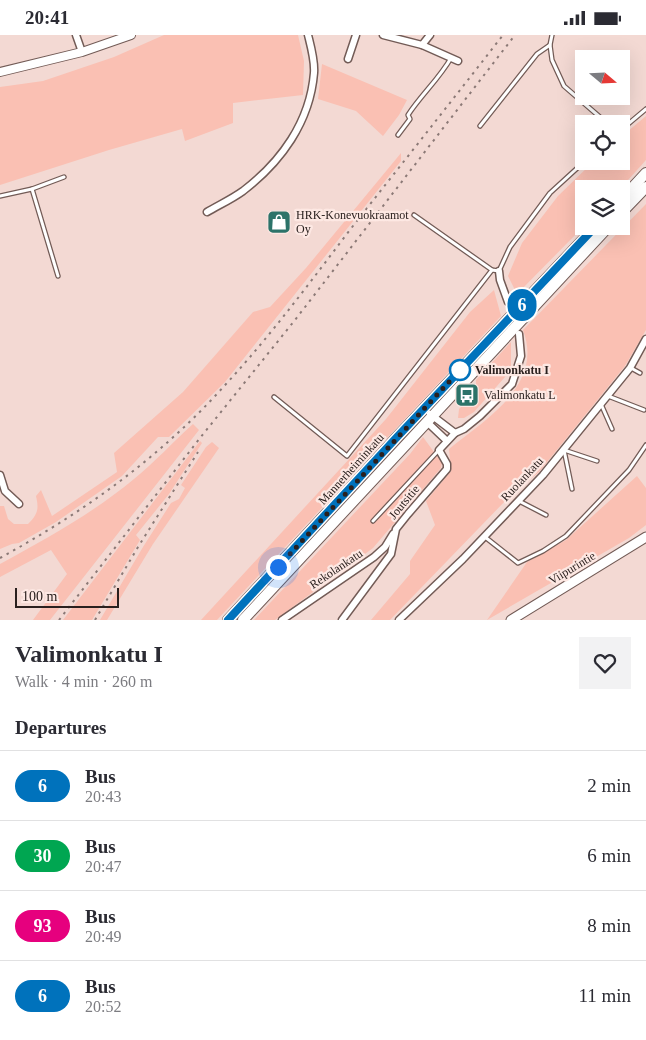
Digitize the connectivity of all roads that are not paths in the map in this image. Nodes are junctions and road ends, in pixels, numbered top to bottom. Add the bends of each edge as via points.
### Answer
1 (76, 35) edge
2 (131, 35) edge
3 (308, 35) edge
4 (356, 35) edge
5 (383, 35) edge
6 (430, 35) edge
7 (552, 35) edge
8 (422, 45) junction
9 (550, 45) junction
10 (82, 52) junction
11 (348, 59) dead end
12 (455, 59) joint
13 (0, 72) edge
14 (646, 109) edge
15 (598, 115) edge
16 (630, 122) edge
17 (480, 126) dead end
18 (398, 135) dead end
19 (575, 170) edge
20 (646, 173) edge
21 (64, 177) dead end
22 (646, 187) edge
23 (32, 189) junction
24 (630, 190) edge
25 (0, 196) edge
26 (630, 204) edge
27 (207, 212) dead end
28 (414, 215) dead end
29 (587, 235) edge
30 (602, 235) edge
31 (496, 271) junction
32 (58, 276) dead end
33 (508, 302) dead end
34 (519, 334) dead end
35 (646, 341) edge
36 (630, 368) junction
37 (640, 373) dead end
38 (607, 395) junction
39 (274, 397) dead end
40 (601, 403) junction
41 (644, 410) dead end
42 (421, 411) junction
43 (430, 419) junction
44 (612, 429) dead end
45 (455, 433) junction
46 (447, 441) junction
47 (646, 445) edge
48 (564, 449) junction
49 (439, 450) junction
50 (596, 461) dead end
51 (0, 475) edge
52 (572, 489) dead end
53 (518, 501) junction
54 (19, 504) dead end
55 (546, 515) dead end
56 (373, 521) dead end
57 (396, 529) junction
58 (484, 537) junction
59 (646, 537) edge
60 (228, 620) edge
61 (243, 620) edge
62 (282, 620) edge
63 (342, 620) edge
64 (399, 620) edge
65 (511, 620) edge

1 - 10 street
2 - 10 street
3 - 27 street via 314,71 303,120 268,170 242,192
4 - 11 street
5 - 8 street
6 - 8 street
7 - 9 lane
8 - 12 street
9 - 15 lane via 552,60 564,86
9 - 17 lane via 537,54
10 - 13 street
12 - 18 lane via 415,105 408,115 410,119
14 - 16 lane
19 - 31 lane via 550,193
20 - 24 main road
21 - 23 lane
22 - 26 main road
23 - 25 lane
23 - 32 lane
28 - 31 lane
29 - 42 main road, Mannerheiminkatu
30 - 43 main road, Mannerheiminkatu
31 - 33 street
31 - 39 lane via 347,456
34 - 45 street via 522,356 512,384 480,416
35 - 36 street, Ruolankatu
36 - 37 lane
36 - 38 street, Ruolankatu
38 - 40 street, Ruolankatu
38 - 41 lane
40 - 44 lane
40 - 48 street, Ruolankatu
42 - 43 street
42 - 60 main road, Mannerheiminkatu
43 - 45 street
43 - 46 street
43 - 61 main road, Mannerheiminkatu
45 - 46 street
46 - 49 street
47 - 58 lane via 629,470 566,536 542,551 518,563
48 - 50 lane
48 - 52 lane
48 - 53 street, Ruolankatu
49 - 56 lane
49 - 57 street, Joutsitie via 447,469
51 - 54 street via 5,491
53 - 55 lane
53 - 58 street, Ruolankatu
57 - 62 street, Rekolankatu via 374,557
57 - 63 street, Joutsitie via 391,554
58 - 64 street, Ruolankatu
59 - 65 main road, Viipurintie

